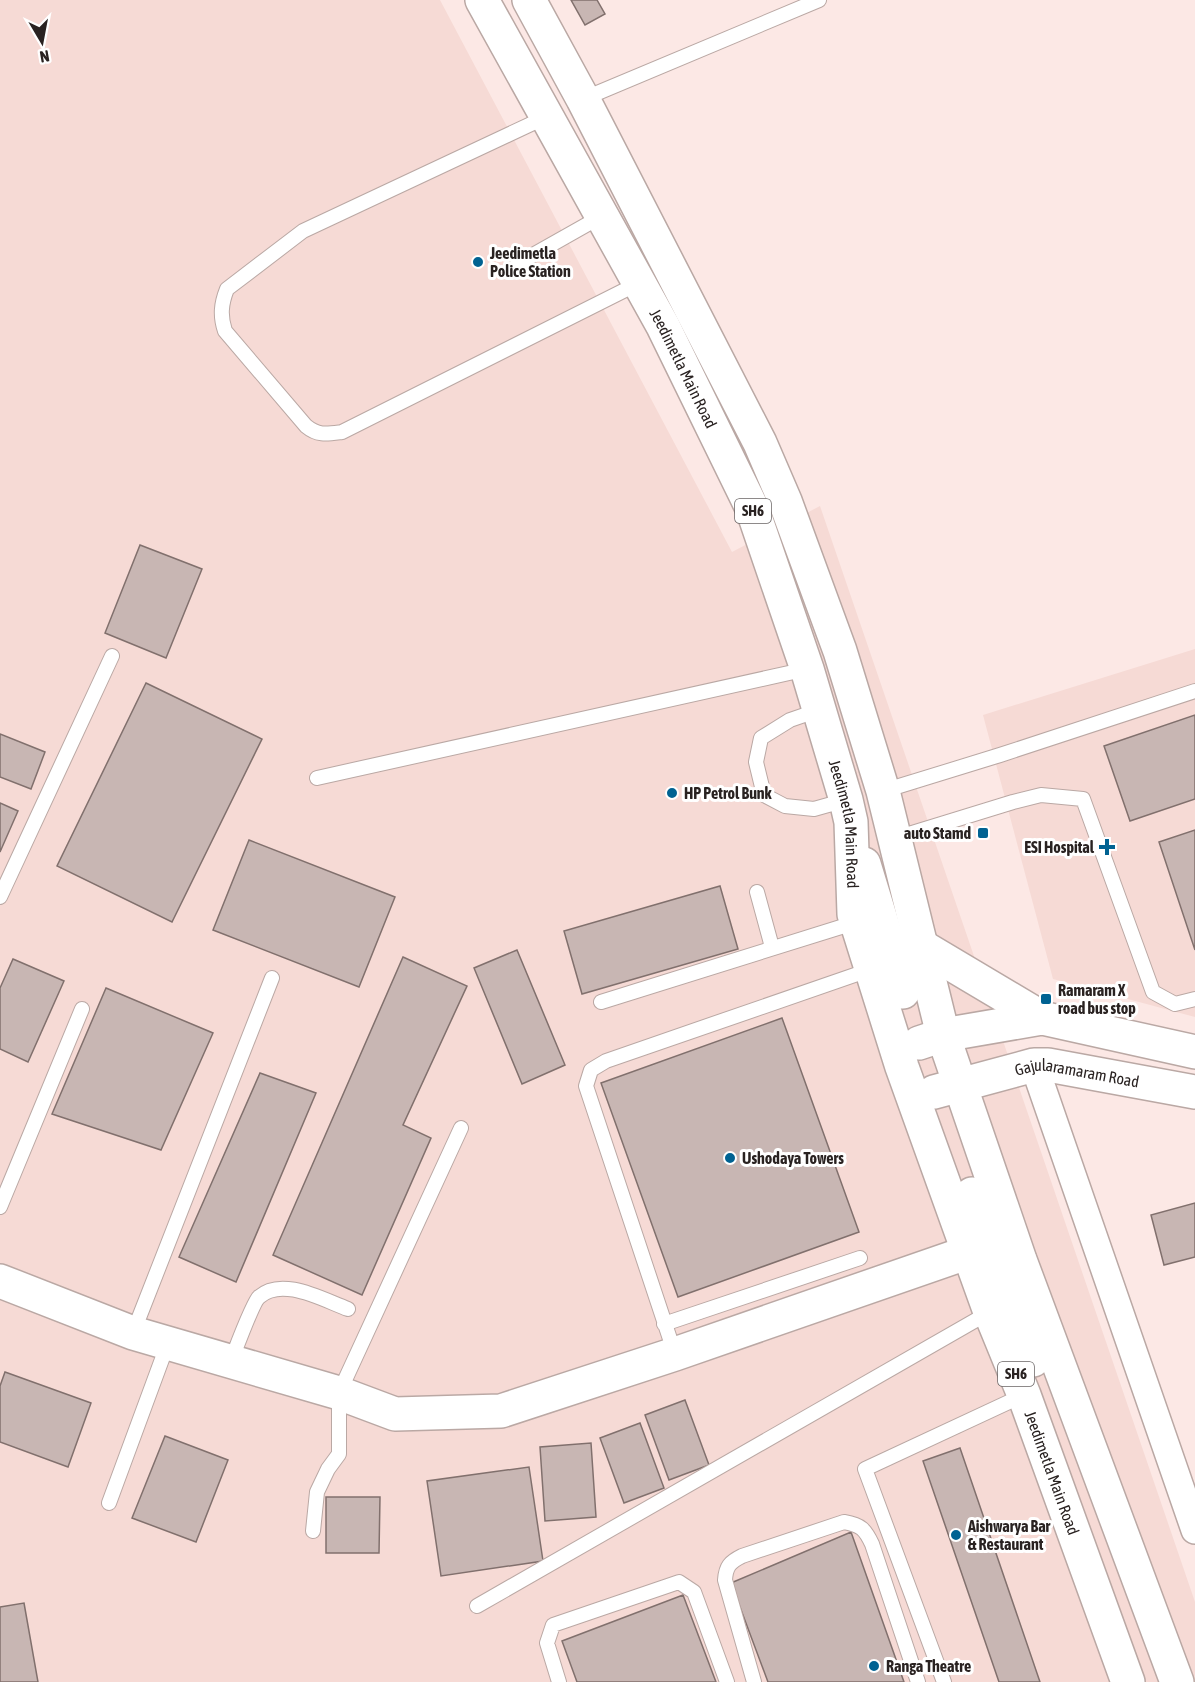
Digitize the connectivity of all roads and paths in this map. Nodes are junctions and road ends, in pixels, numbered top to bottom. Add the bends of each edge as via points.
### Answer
1 (482, 0) edge
2 (528, 0) edge
3 (819, 0) edge
4 (583, 99) junction
5 (547, 116) junction
6 (602, 216) junction
7 (517, 264) dead end
8 (639, 283) junction
9 (112, 656) dead end
10 (807, 669) junction
11 (1195, 690) edge
12 (819, 710) junction
13 (317, 778) dead end
14 (883, 791) junction
15 (849, 811) junction
16 (896, 838) junction
17 (757, 892) dead end
18 (0, 897) edge
19 (856, 922) junction
20 (921, 946) junction
21 (772, 947) junction
22 (872, 969) junction
23 (272, 978) dead end
24 (1195, 999) edge
25 (601, 1002) dead end
26 (82, 1009) dead end
27 (1042, 1018) junction
28 (931, 1039) junction
29 (1195, 1052) edge
30 (1034, 1065) junction
31 (947, 1089) junction
32 (1195, 1092) edge
33 (461, 1128) dead end
34 (0, 1207) edge
35 (969, 1252) junction
36 (860, 1258) dead end
37 (0, 1281) edge
38 (348, 1310) dead end
39 (990, 1312) junction
40 (745, 1313) junction
41 (133, 1333) junction
42 (670, 1339) junction
43 (168, 1343) junction
44 (231, 1361) junction
45 (339, 1394) junction
46 (1024, 1395) junction
47 (109, 1503) dead end
48 (313, 1530) dead end
49 (1195, 1530) edge
50 (1075, 1537) junction
51 (477, 1606) dead end
52 (559, 1682) edge
53 (727, 1682) edge
54 (754, 1682) edge
55 (918, 1682) edge
56 (944, 1682) edge
57 (1128, 1682) edge
58 (1177, 1682) edge

1 - 5 main road, Jeedimetla Main Road / SH6
2 - 4 main road, Jeedimetla Main Road / SH6
3 - 4 lane
4 - 5 main road
4 - 14 main road, Jeedimetla Main Road / SH6 via 760,443 840,651
5 - 6 main road, Jeedimetla Main Road / SH6
5 - 8 lane via 303,231 227,289 221,311 225,331 306,426 325,435 342,432
6 - 7 lane
6 - 8 main road, Jeedimetla Main Road / SH6
8 - 10 main road, Jeedimetla Main Road / SH6 via 752,508
9 - 18 lane
10 - 12 main road, Jeedimetla Main Road / SH6
10 - 13 lane
11 - 14 lane
12 - 15 main road, Jeedimetla Main Road / SH6
12 - 15 lane via 790,720 760,738 756,762 764,795 785,806
14 - 16 main road, Jeedimetla Main Road / SH6
15 - 19 main road, Jeedimetla Main Road / SH6
15 - 28 main road
16 - 20 main road, Jeedimetla Main Road / SH6
16 - 24 lane via 1041,795 1083,799 1153,992 1175,1004
17 - 21 lane
19 - 21 lane
19 - 22 main road, Jeedimetla Main Road / SH6
20 - 27 main road
20 - 28 main road, Jeedimetla Main Road / SH6
21 - 25 lane
22 - 35 main road, Jeedimetla Main Road / SH6 via 902,1066
22 - 42 lane via 606,1061 591,1070 586,1086
23 - 41 lane
26 - 34 lane
27 - 28 main road
27 - 29 main road
28 - 31 main road, Jeedimetla Main Road / SH6
30 - 31 main road, Gajularamaram Road
30 - 32 main road, Gajularamaram Road
30 - 49 street
31 - 50 main road via 1075,1472
31 - 58 main road, Jeedimetla Main Road / SH6 via 1020,1260
33 - 45 lane
35 - 39 main road, Jeedimetla Main Road / SH6
35 - 40 main road
36 - 40 lane
37 - 41 main road
38 - 44 lane via 293,1288 274,1288 258,1298
39 - 46 main road, Jeedimetla Main Road / SH6
39 - 51 lane
40 - 42 main road
41 - 43 main road
42 - 45 main road via 501,1411 394,1414
43 - 44 main road
43 - 47 lane
44 - 45 main road
45 - 48 lane via 339,1454 317,1492
46 - 50 main road, Jeedimetla Main Road / SH6
46 - 56 lane via 865,1468
50 - 57 main road, Jeedimetla Main Road / SH6
52 - 53 lane via 547,1643 553,1625 679,1582 694,1592
54 - 55 lane via 725,1580 726,1568 742,1556 844,1522 865,1531 872,1544

